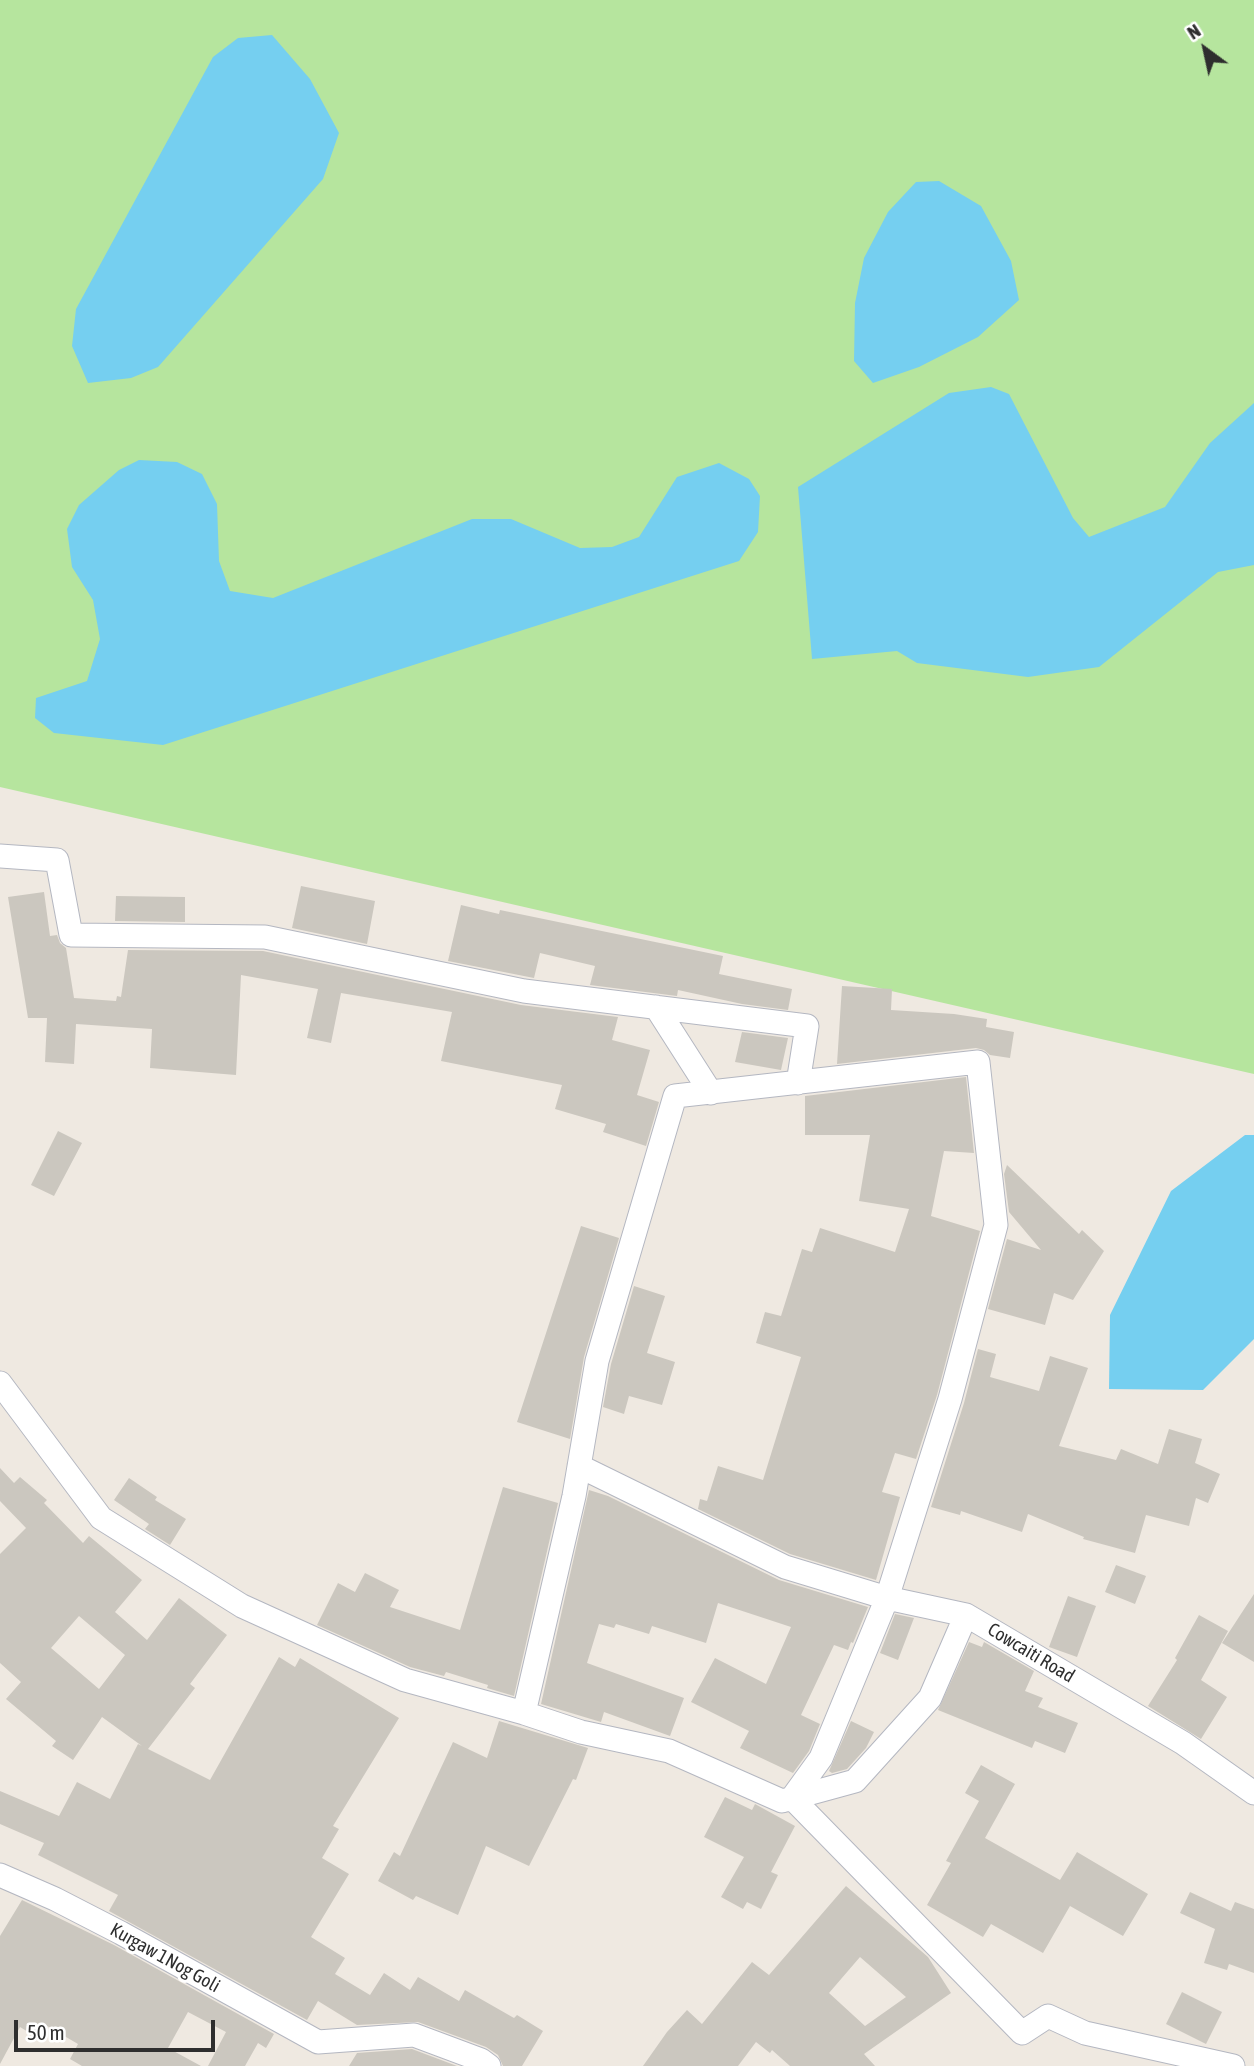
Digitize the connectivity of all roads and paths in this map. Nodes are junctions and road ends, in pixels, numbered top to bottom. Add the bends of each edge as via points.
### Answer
1 (0, 856) edge
2 (656, 1007) junction
3 (798, 1083) junction
4 (711, 1093) junction
5 (0, 1382) edge
6 (579, 1466) junction
7 (887, 1598) junction
8 (966, 1615) junction
9 (524, 1713) junction
10 (1254, 1793) edge
11 (792, 1798) junction
12 (0, 1875) edge
13 (489, 2066) edge
14 (1233, 2066) edge

1 - 2 street via 57,860 71,935 265,937 524,991
2 - 3 street via 807,1026
2 - 4 street
3 - 4 street
3 - 7 street via 978,1062 996,1225 950,1399
4 - 6 street via 675,1096 597,1361
5 - 9 street via 101,1518 242,1606 405,1680
6 - 7 street, Cowcaiti Road via 785,1567
6 - 9 street
7 - 8 street, Cowcaiti Road
7 - 11 street via 821,1758
8 - 10 street, Cowcaiti Road via 1183,1744
8 - 11 street via 930,1698 855,1781
9 - 11 street via 581,1732 669,1751 782,1801
11 - 14 street via 1022,2033 1048,2017 1086,2033
12 - 13 street, Kurgaw 1Nog Goli via 121,1933 317,2042 414,2035

